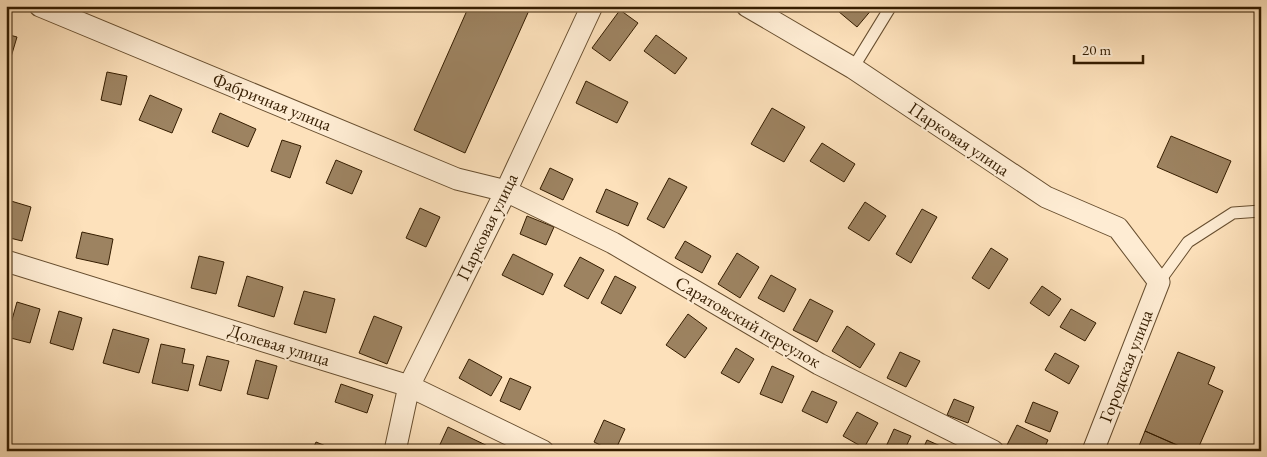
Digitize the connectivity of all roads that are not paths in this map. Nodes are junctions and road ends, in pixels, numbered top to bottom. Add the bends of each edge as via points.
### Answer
1 (40, 6) edge
2 (592, 6) edge
3 (746, 6) edge
4 (891, 6) edge
5 (853, 68) junction
6 (506, 191) junction
7 (1261, 211) edge
8 (6, 261) edge
9 (1158, 282) junction
10 (409, 386) junction
11 (395, 451) edge
12 (543, 451) edge
13 (993, 451) edge
14 (1093, 451) edge

1 - 6 street, Фабричная улица via 458,179
2 - 6 street, Парковая улица
3 - 5 street, Парковая улица
4 - 5 lane
5 - 9 street, Парковая улица via 1046,196 1118,228
6 - 10 street, Парковая улица
6 - 13 street, Саратовский переулок via 613,243 819,364
7 - 9 lane via 1233,213 1188,242
8 - 10 street, Долевая улица
9 - 14 street, Городская улица
10 - 11 street, Парковая улица
10 - 12 street, Долевая улица

